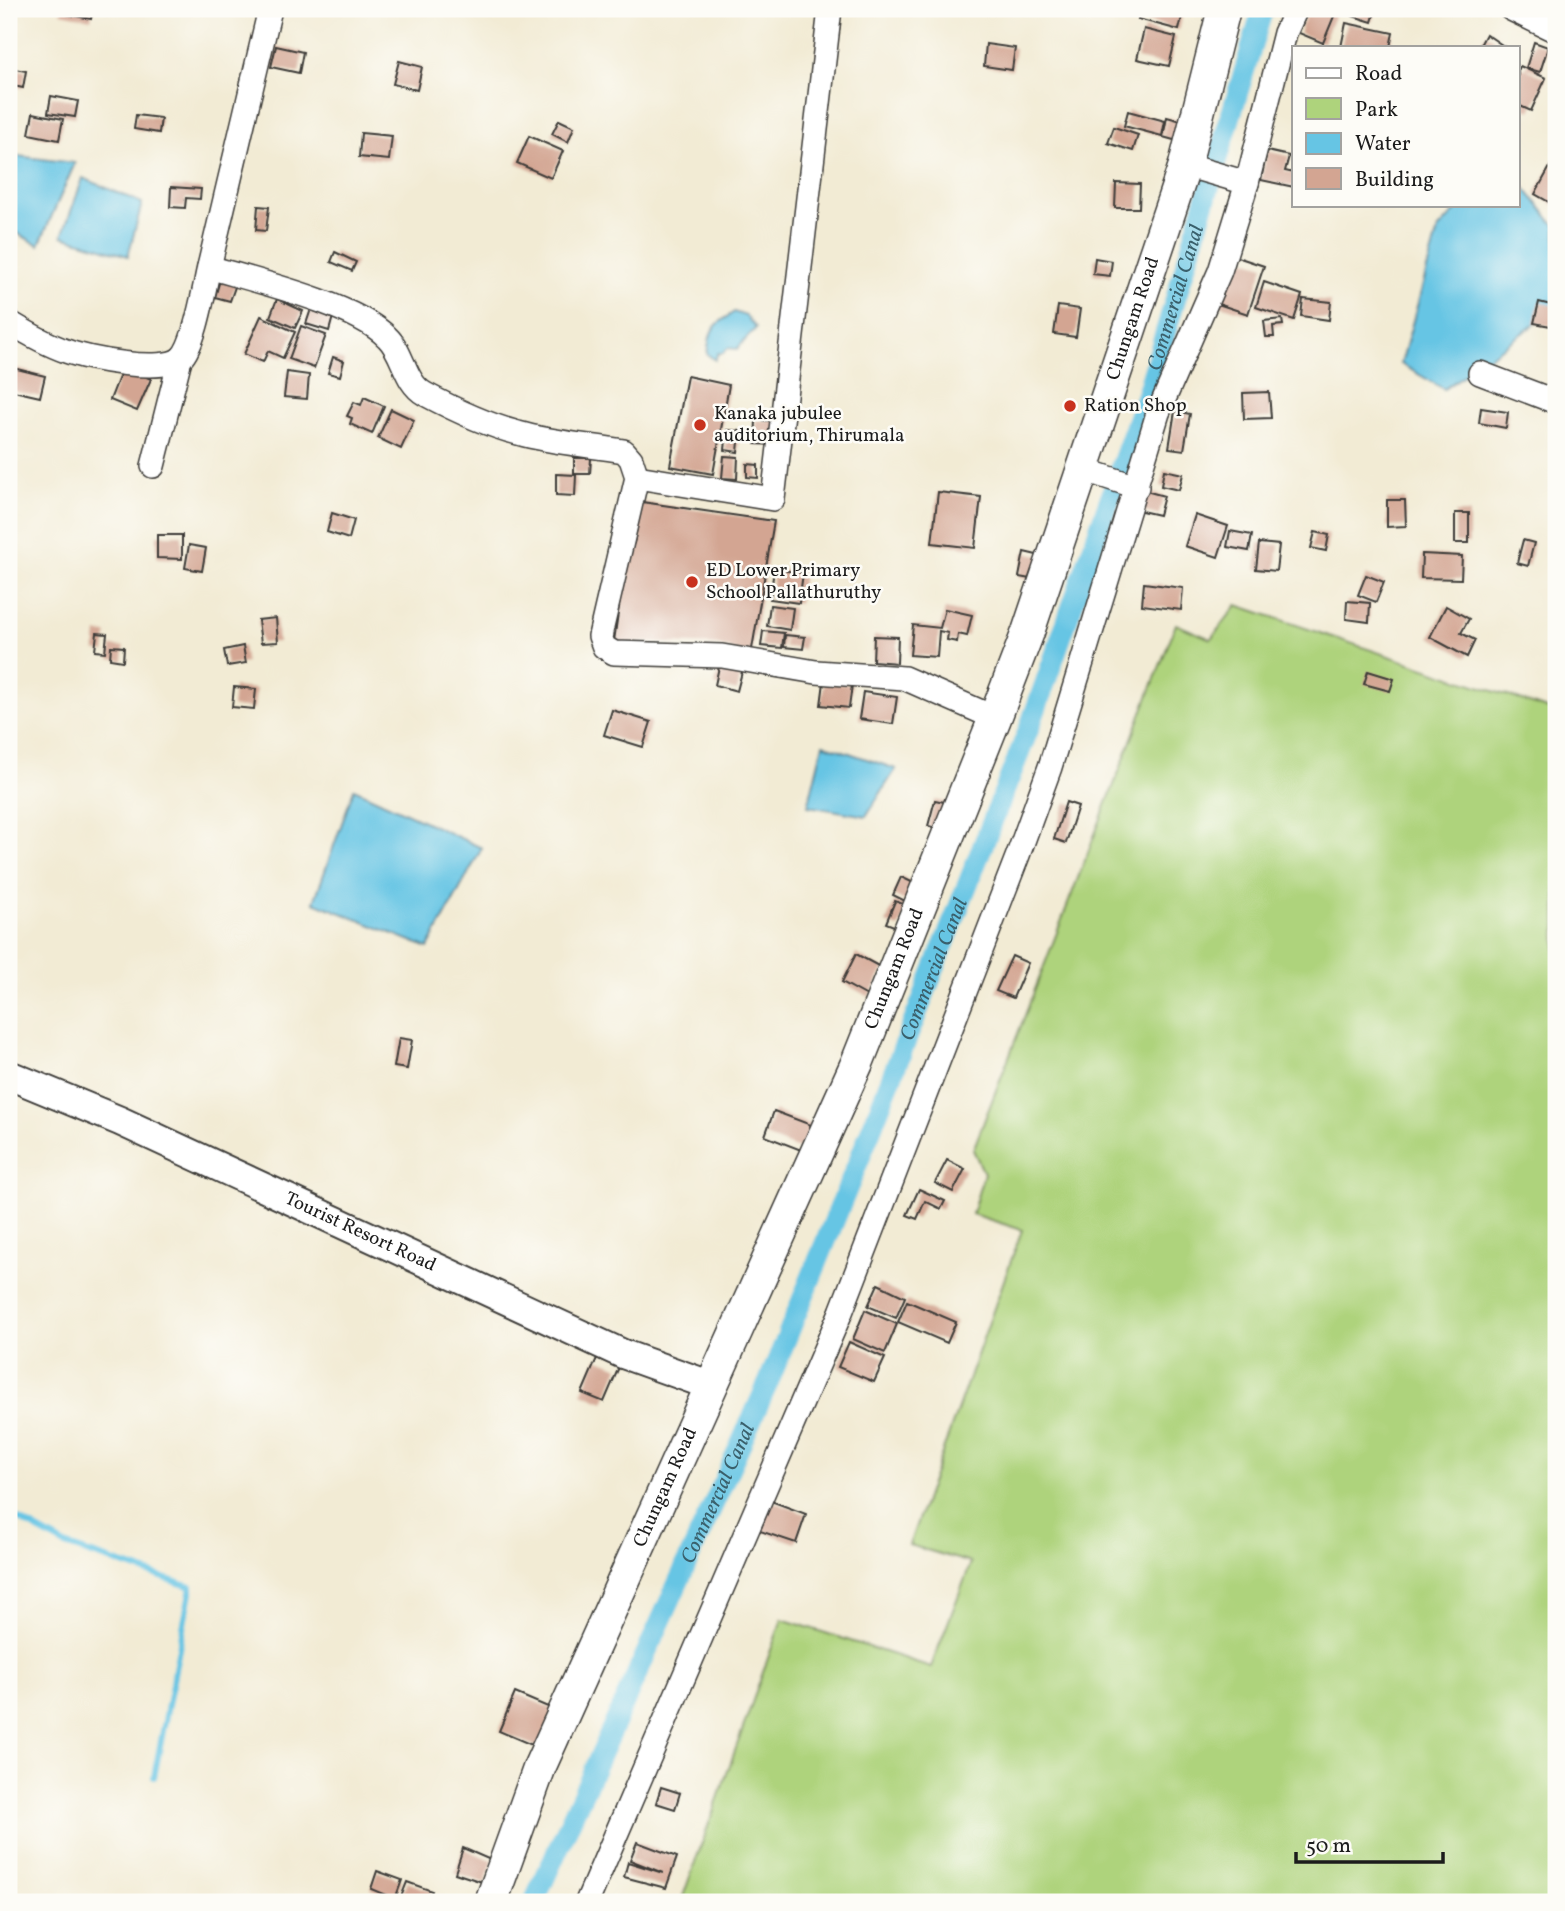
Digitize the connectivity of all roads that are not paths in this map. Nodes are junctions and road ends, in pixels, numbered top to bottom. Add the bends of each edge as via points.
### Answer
1 (270, 9) edge
2 (830, 9) edge
3 (1224, 9) edge
4 (1296, 9) edge
5 (1511, 9) edge
6 (1556, 31) edge
7 (1185, 165) junction
8 (1247, 183) junction
9 (209, 267) junction
10 (9, 322) edge
11 (180, 359) junction
12 (1480, 373) dead end
13 (1556, 402) edge
14 (153, 466) dead end
15 (1082, 470) junction
16 (637, 477) junction
17 (1136, 488) junction
18 (995, 718) junction
19 (9, 1075) edge
20 (712, 1386) junction
21 (491, 1902) edge
22 (587, 1902) edge

1 - 9 street
2 - 16 street via 773,499
3 - 7 main road, Chungam Road
4 - 8 street via 1285,33
5 - 6 street
7 - 8 street
7 - 15 main road, Chungam Road
8 - 17 street via 1220,271 1158,413
9 - 11 street via 190,345
9 - 16 street via 370,323 389,338 421,392 518,433 624,451
10 - 11 street via 84,356 154,366
11 - 14 street
12 - 13 street
15 - 17 street
15 - 18 main road, Chungam Road
16 - 18 street via 600,636 604,648 614,653 722,656 816,672 904,678
17 - 22 street via 1050,767 841,1312
18 - 20 main road, Chungam Road via 857,1063
19 - 20 street, Tourist Resort Road via 120,1121 623,1354
20 - 21 main road, Chungam Road via 540,1766

